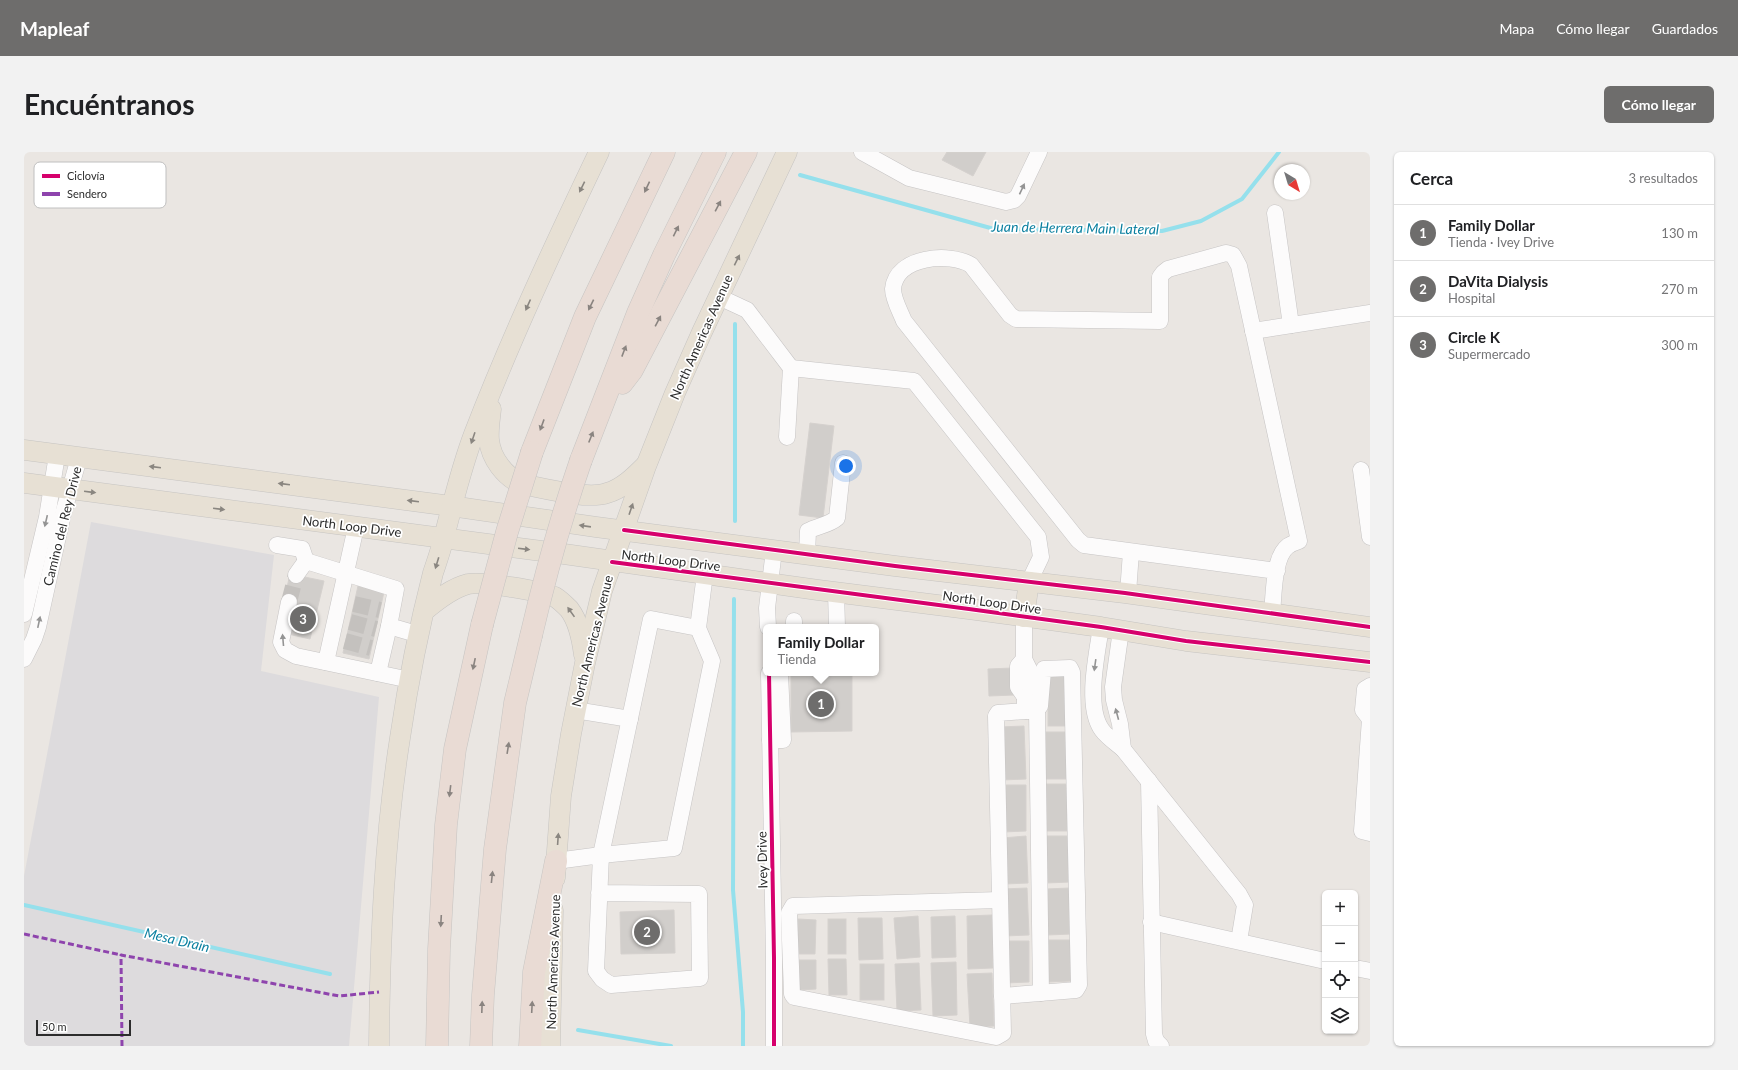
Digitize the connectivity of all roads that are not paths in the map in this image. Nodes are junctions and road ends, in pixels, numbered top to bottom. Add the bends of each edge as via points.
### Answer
1 (599, 152) edge
2 (664, 152) edge
3 (715, 152) edge
4 (746, 152) edge
5 (787, 152) edge
6 (862, 152) edge
7 (1039, 152) edge
8 (1275, 213) dead end
9 (719, 297) junction
10 (1370, 313) edge
11 (1291, 325) junction
12 (1253, 331) junction
13 (792, 368) junction
14 (492, 393) junction
15 (601, 413) junction
16 (787, 437) dead end
17 (24, 450) edge
18 (57, 455) junction
19 (79, 458) junction
20 (844, 463) dead end
21 (646, 466) junction
22 (1361, 470) dead end
23 (24, 483) edge
24 (61, 488) junction
25 (451, 506) junction
26 (356, 527) junction
27 (624, 530) junction
28 (1370, 537) edge
29 (444, 539) junction
30 (277, 545) dead end
31 (774, 550) junction
32 (1131, 552) junction
33 (807, 555) junction
34 (306, 561) junction
35 (612, 562) junction
36 (1277, 571) junction
37 (346, 573) junction
38 (705, 574) junction
39 (296, 575) tunnel mouth
40 (1029, 582) junction
41 (770, 583) junction
42 (836, 592) junction
43 (1128, 593) junction
44 (37, 594) junction
45 (289, 602) tunnel mouth
46 (424, 611) junction
47 (1272, 613) junction
48 (24, 614) edge
49 (1024, 617) junction
50 (385, 622) junction
51 (768, 624) edge
52 (837, 624) edge
53 (1101, 627) junction
54 (1370, 627) edge
55 (698, 628) junction
56 (1121, 630) junction
57 (420, 635) junction
58 (24, 658) edge
59 (326, 662) junction
60 (585, 662) junction
61 (1370, 662) edge
62 (378, 673) junction
63 (768, 676) edge
64 (780, 676) edge
65 (410, 680) junction
66 (1370, 686) edge
67 (1029, 706) junction
68 (575, 710) junction
69 (630, 719) junction
70 (1370, 719) edge
71 (770, 740) junction
72 (1123, 749) junction
73 (1149, 781) junction
74 (1367, 793) edge
75 (1370, 833) edge
76 (600, 855) junction
77 (556, 861) junction
78 (599, 893) junction
79 (1000, 900) junction
80 (1152, 922) junction
81 (1239, 941) junction
82 (1322, 960) edge
83 (1358, 969) edge
84 (1370, 971) edge
85 (1041, 992) junction
86 (1002, 996) junction
87 (379, 1046) edge
88 (437, 1046) edge
89 (481, 1046) edge
90 (530, 1046) edge
91 (550, 1046) edge
92 (774, 1046) edge
93 (1161, 1046) edge

1 -> 14 main road
2 -> 88 highway, bridge via 585,316 532,452 482,626 455,750 446,825
15 -> 3 highway via 638,313
15 -> 4 highway via 632,370
9 -> 5 main road, North Americas Avenue
6 -> 7 street via 909,178 1006,202 1018,196
8 - 11 street
9 - 13 street via 747,310
9 - 21 main road, North Americas Avenue via 675,393
10 - 11 street
11 - 12 street
12 - 32 street via 1239,266 1233,255 1226,253 1168,269 1162,273 1160,322 1016,320 971,265 964,260 953,258 923,259 901,272 896,279 893,288 904,321 1078,540 1084,545
12 - 36 street via 1299,541 1288,546 1281,554
13 - 16 street
13 - 40 street via 914,381 1038,537 1041,557
14 - 21 main road via 489,432 491,452 514,481 580,494 601,494 627,483
14 -> 25 main road via 474,435
89 -> 15 highway, bridge via 495,849 516,703 547,567 581,460
17 - 18 main road, North Loop Drive
18 - 19 main road, North Loop Drive
18 - 24 street, Camino del Rey Drive
19 - 24 street, Camino del Rey Drive
25 -> 19 main road, North Loop Drive
20 - 33 street via 836,518 808,531
27 -> 21 main road, North Americas Avenue
22 - 28 street
23 - 24 main road, North Loop Drive
24 -> 26 main road, North Loop Drive
24 - 44 street, Camino del Rey Drive via 47,517
27 -> 25 main road, North Loop Drive
25 - 29 main road
26 - 29 main road, North Loop Drive
26 - 37 street
27 - 31 main road, North Loop Drive
27 - 35 main road, North Americas Avenue
29 -> 35 main road, North Loop Drive
29 -> 46 main road
30 - 34 street via 302,549
31 - 33 main road, North Loop Drive
31 - 41 street
32 - 36 street
32 - 43 street
33 - 40 main road, North Loop Drive
34 - 37 street
34 - 39 street
35 - 38 main road, North Loop Drive
35 - 60 main road, North Americas Avenue via 602,591
36 - 47 street
37 - 50 street via 396,589
37 - 59 street via 347,602 343,620 338,640
38 - 41 main road, North Loop Drive
38 - 55 street
40 - 43 main road, North Loop Drive
40 - 49 main road
41 - 42 main road, North Loop Drive
41 - 51 street
42 - 49 main road, North Loop Drive
42 - 52 street
43 - 47 main road, North Loop Drive
44 - 48 street, Camino del Rey Drive
58 -> 44 street, Camino del Rey Drive via 34,639
59 -> 45 street via 296,656 285,650 282,642
46 - 57 main road
60 -> 46 main road via 580,632 574,616 554,596 468,584 437,600
47 - 54 main road, North Loop Drive
49 - 53 main road, North Loop Drive
49 - 67 street via 1024,659 1018,666 1018,687
50 - 57 street
50 - 62 street via 377,650
53 - 56 main road, North Loop Drive
53 -> 72 street via 1092,699 1102,730
55 - 69 street via 651,619
55 - 76 street via 712,661 674,848
56 - 61 main road, North Loop Drive via 1186,641
72 -> 56 street via 1113,687
57 - 65 main road
59 - 62 street
60 - 68 main road, North Americas Avenue
62 - 65 street
63 - 71 street, Ivey Drive
64 - 71 street via 783,740
65 - 87 main road via 399,746 386,858 379,989
66 - 70 street via 1365,689 1363,710
67 - 79 street via 998,713 996,716
67 - 85 street
67 - 85 street via 1040,706 1044,669 1070,668 1079,985 1076,990
68 - 69 street
77 -> 68 main road, North Americas Avenue via 561,796
69 - 76 street
70 - 74 street
71 - 92 street, Ivey Drive
72 - 73 street
73 - 80 street
73 - 81 street via 1239,894 1245,905
74 - 75 street via 1362,831
76 - 77 street
76 - 78 street
90 -> 77 highway via 534,972
77 - 91 main road, North Americas Avenue
78 - 78 street via 699,894 700,978 611,985 602,979 596,971
79 - 86 street
79 - 86 street via 793,906 789,912 794,997 996,1037 1003,1032
80 - 81 street
80 - 93 street via 1154,1034
81 - 82 street
83 - 84 street
85 - 86 street

